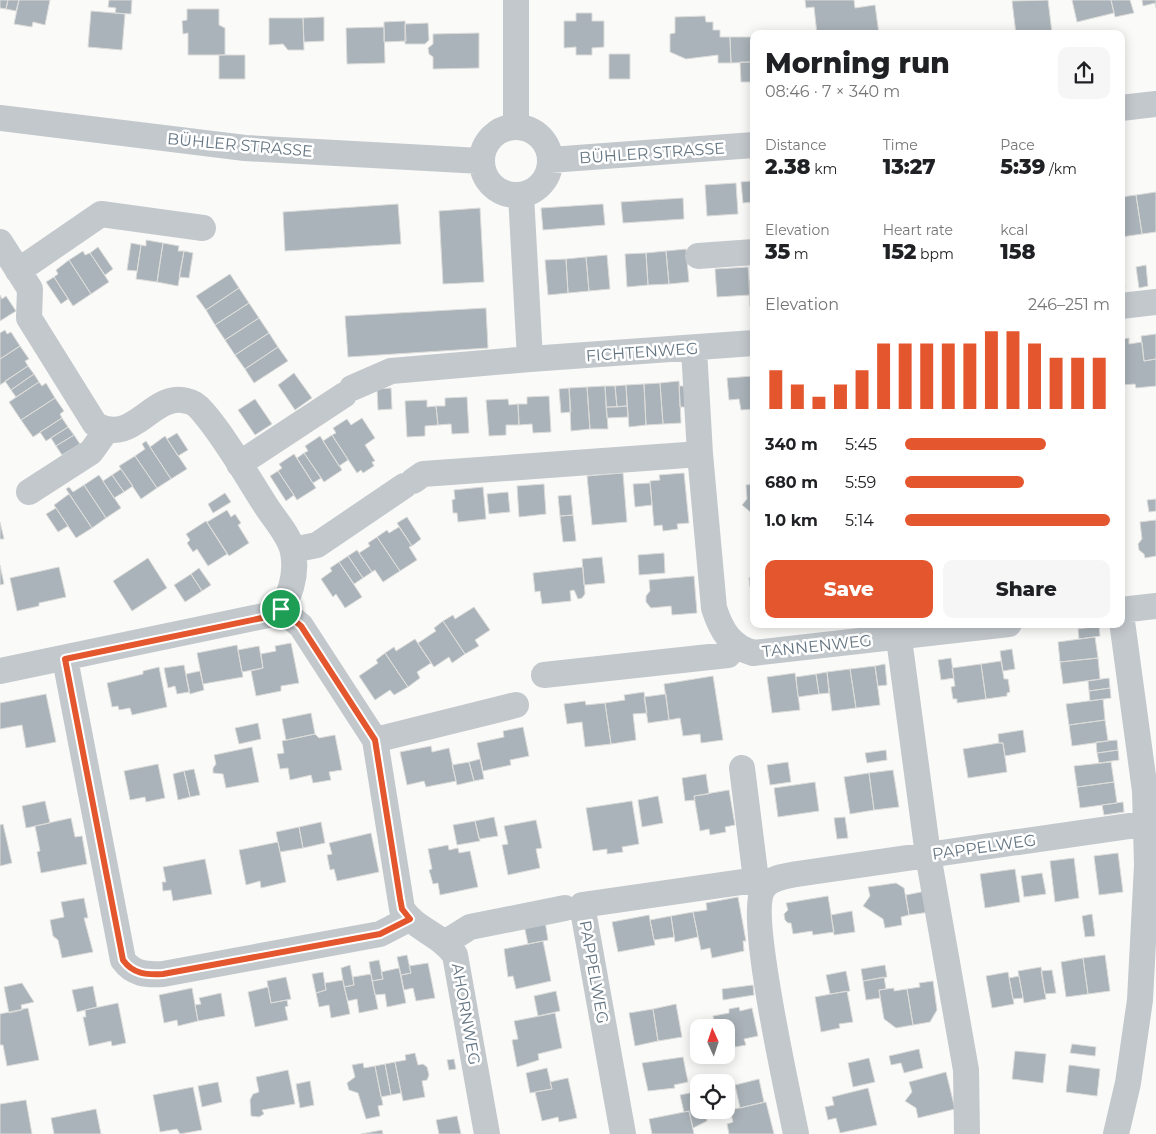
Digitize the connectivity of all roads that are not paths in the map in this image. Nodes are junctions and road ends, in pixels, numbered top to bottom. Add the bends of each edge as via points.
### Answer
1 (516, 0) edge
2 (1156, 104) edge
3 (1125, 108) edge
4 (0, 123) edge
5 (516, 126) junction
6 (750, 145) edge
7 (550, 160) junction
8 (481, 161) junction
9 (521, 194) junction
10 (203, 228) dead end
11 (0, 242) edge
12 (750, 252) edge
13 (698, 256) dead end
14 (18, 271) junction
15 (1156, 302) edge
16 (1125, 306) edge
17 (750, 343) edge
18 (694, 349) junction
19 (530, 359) junction
20 (106, 431) junction
21 (700, 454) junction
22 (239, 464) junction
23 (29, 492) dead end
24 (293, 550) junction
25 (1156, 606) edge
26 (281, 609) junction
27 (1125, 611) edge
28 (935, 628) edge
29 (1123, 628) edge
30 (898, 630) edge
31 (736, 646) junction
32 (65, 659) junction
33 (0, 671) edge
34 (544, 675) dead end
35 (516, 705) dead end
36 (375, 740) junction
37 (742, 768) dead end
38 (1151, 823) edge
39 (928, 855) junction
40 (760, 883) junction
41 (565, 908) dead end
42 (410, 919) junction
43 (446, 942) junction
44 (1148, 1001) edge
45 (487, 1134) edge
46 (623, 1134) edge
47 (796, 1134) edge
48 (967, 1134) edge
49 (1116, 1134) edge

1 - 5 street
2 - 3 street
4 - 8 street, BÜHLER STRASSE via 245,148
5 - 7 street via 527,128 544,140
5 - 8 street via 491,136
6 - 7 street, BÜHLER STRASSE
7 - 9 street via 542,183
8 - 9 street via 484,175 493,187 506,194
9 - 19 street
10 - 14 street via 101,214
11 - 14 street
12 - 13 street
14 - 20 street via 30,289 30,318 95,424
15 - 16 street
17 - 18 street, FICHTENWEG
18 - 19 street, FICHTENWEG
18 - 21 street
19 - 22 street, FICHTENWEG via 391,371 348,391
20 - 22 street via 120,431 169,402 187,401 203,412
20 - 23 street via 91,452
21 - 24 street via 423,474 318,545
21 - 31 street via 714,608 719,625
22 - 24 street
24 - 26 street via 290,593
25 - 27 street
26 - 32 street via 262,618
26 - 36 street via 301,626
28 - 30 street, TANNENWEG
29 - 38 street
30 - 31 street, TANNENWEG via 753,653
30 - 39 street
31 - 34 street via 728,654
32 - 33 street
32 - 42 street via 123,960 129,968 148,975 172,972 380,934
35 - 36 street
36 - 42 street via 402,909
37 - 40 street
38 - 39 street, PAPPELWEG
38 - 44 street via 1147,865
39 - 40 street, PAPPELWEG
39 - 48 street via 966,1070
40 - 46 street, PAPPELWEG via 582,904
40 - 47 street via 759,922 772,1017
41 - 43 street via 470,926
42 - 43 street, AHORNWEG
43 - 45 street, AHORNWEG via 455,955
44 - 49 street

